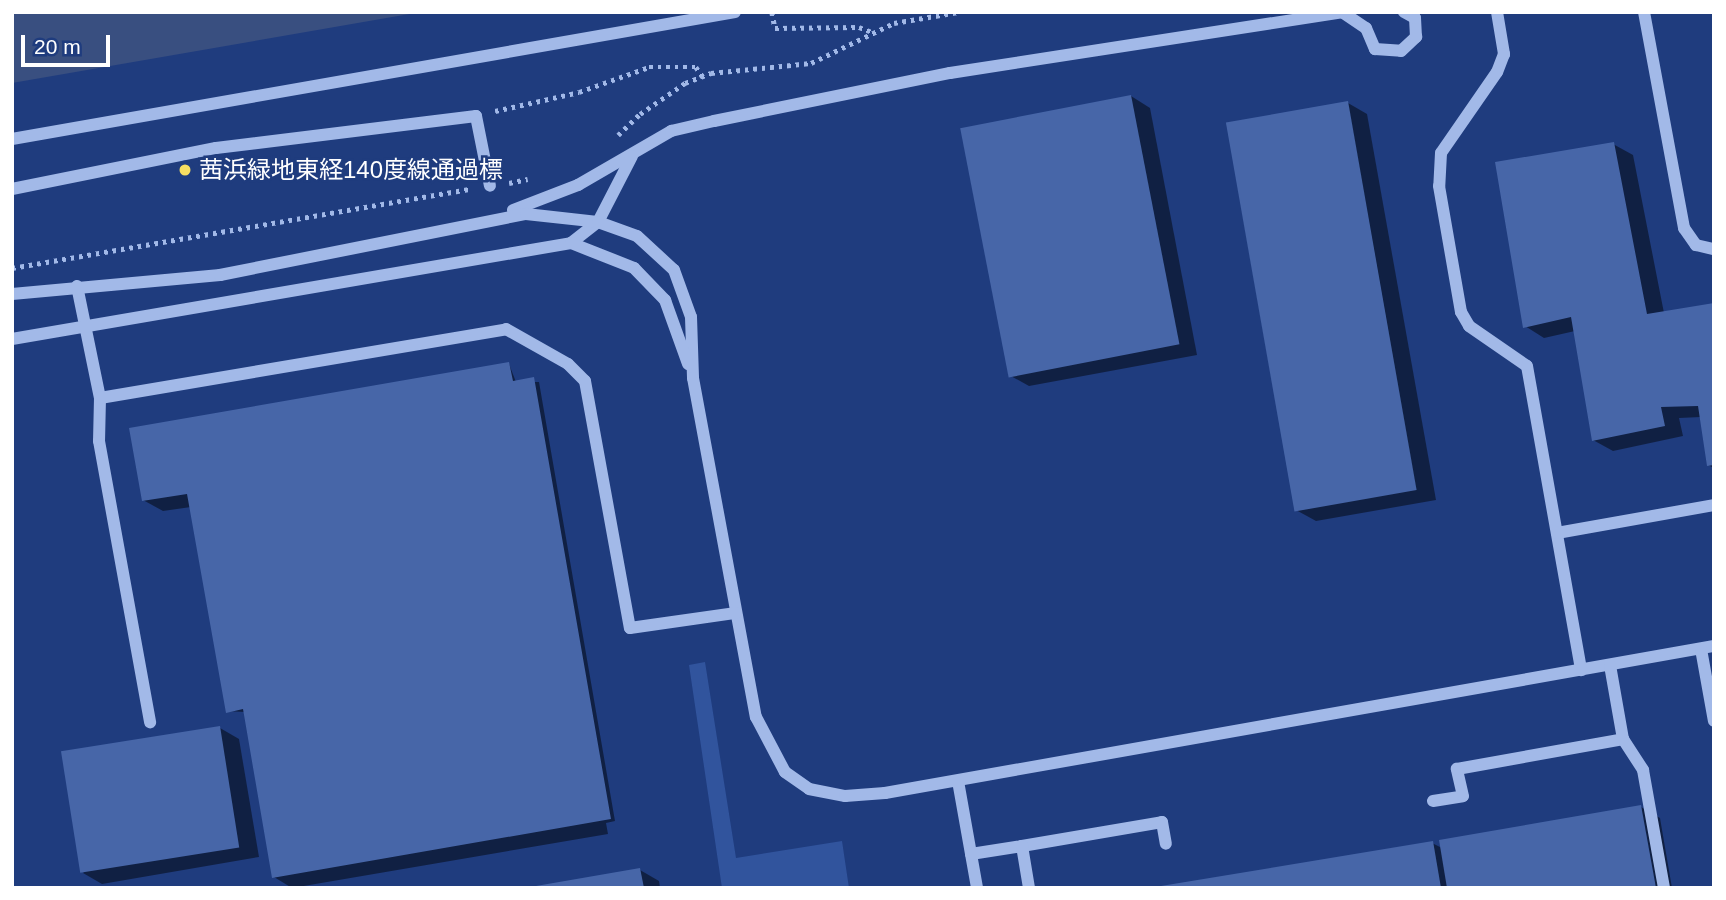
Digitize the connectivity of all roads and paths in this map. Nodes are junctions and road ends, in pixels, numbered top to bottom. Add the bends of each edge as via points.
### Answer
1 (735, 12) edge
2 (772, 12) edge
3 (1343, 12) edge
4 (1497, 12) edge
5 (1644, 12) edge
6 (1414, 14) edge
7 (873, 32) dead end
8 (703, 77) dead end
9 (537, 101) dead end
10 (12, 139) edge
11 (632, 156) junction
12 (489, 186) dead end
13 (12, 189) edge
14 (489, 219) junction
15 (598, 222) junction
16 (571, 243) junction
17 (1714, 249) edge
18 (77, 286) junction
19 (12, 294) edge
20 (86, 327) junction
21 (12, 339) edge
22 (693, 378) junction
23 (100, 398) junction
24 (1714, 505) edge
25 (1557, 533) junction
26 (736, 612) junction
27 (1708, 648) edge
28 (1610, 665) junction
29 (1581, 670) junction
30 (1714, 721) edge
31 (150, 722) dead end
32 (1623, 739) junction
33 (958, 781) junction
34 (1433, 801) dead end
35 (1166, 844) dead end
36 (1022, 846) junction
37 (971, 854) junction
38 (977, 888) edge
39 (1029, 888) edge
40 (1664, 888) edge

1 - 10 street
2 - 7 path via 775,28 859,27
3 - 6 street via 1366,28 1376,49 1401,51 1416,37
3 - 11 street via 950,74 714,121 671,131
4 - 25 street via 1504,54 1497,72 1441,153 1439,186 1461,312 1469,326 1527,366
5 - 17 street via 1684,228 1696,245
8 - 9 path via 696,67 649,67 579,92
11 - 14 street via 578,185
11 - 15 street
12 - 13 street via 476,116 216,148
14 - 15 street via 526,214
14 - 18 street via 220,275
15 - 16 street
15 - 22 street via 637,236 674,270 691,317
16 - 20 street
16 - 22 street via 634,268 665,300
18 - 19 street
18 - 20 street
20 - 21 street
20 - 23 street
22 - 26 street
23 - 26 street via 506,329 568,364 585,381 630,628
23 - 31 street via 99,441
24 - 25 street
25 - 29 street
26 - 33 street via 755,717 785,772 809,789 845,796
27 - 28 street
27 - 30 street
28 - 29 street
28 - 32 street
29 - 33 street
32 - 34 street via 1457,769 1463,796
32 - 40 street via 1643,770
33 - 37 street
35 - 36 street via 1162,822
36 - 37 street
36 - 39 street
37 - 38 street

